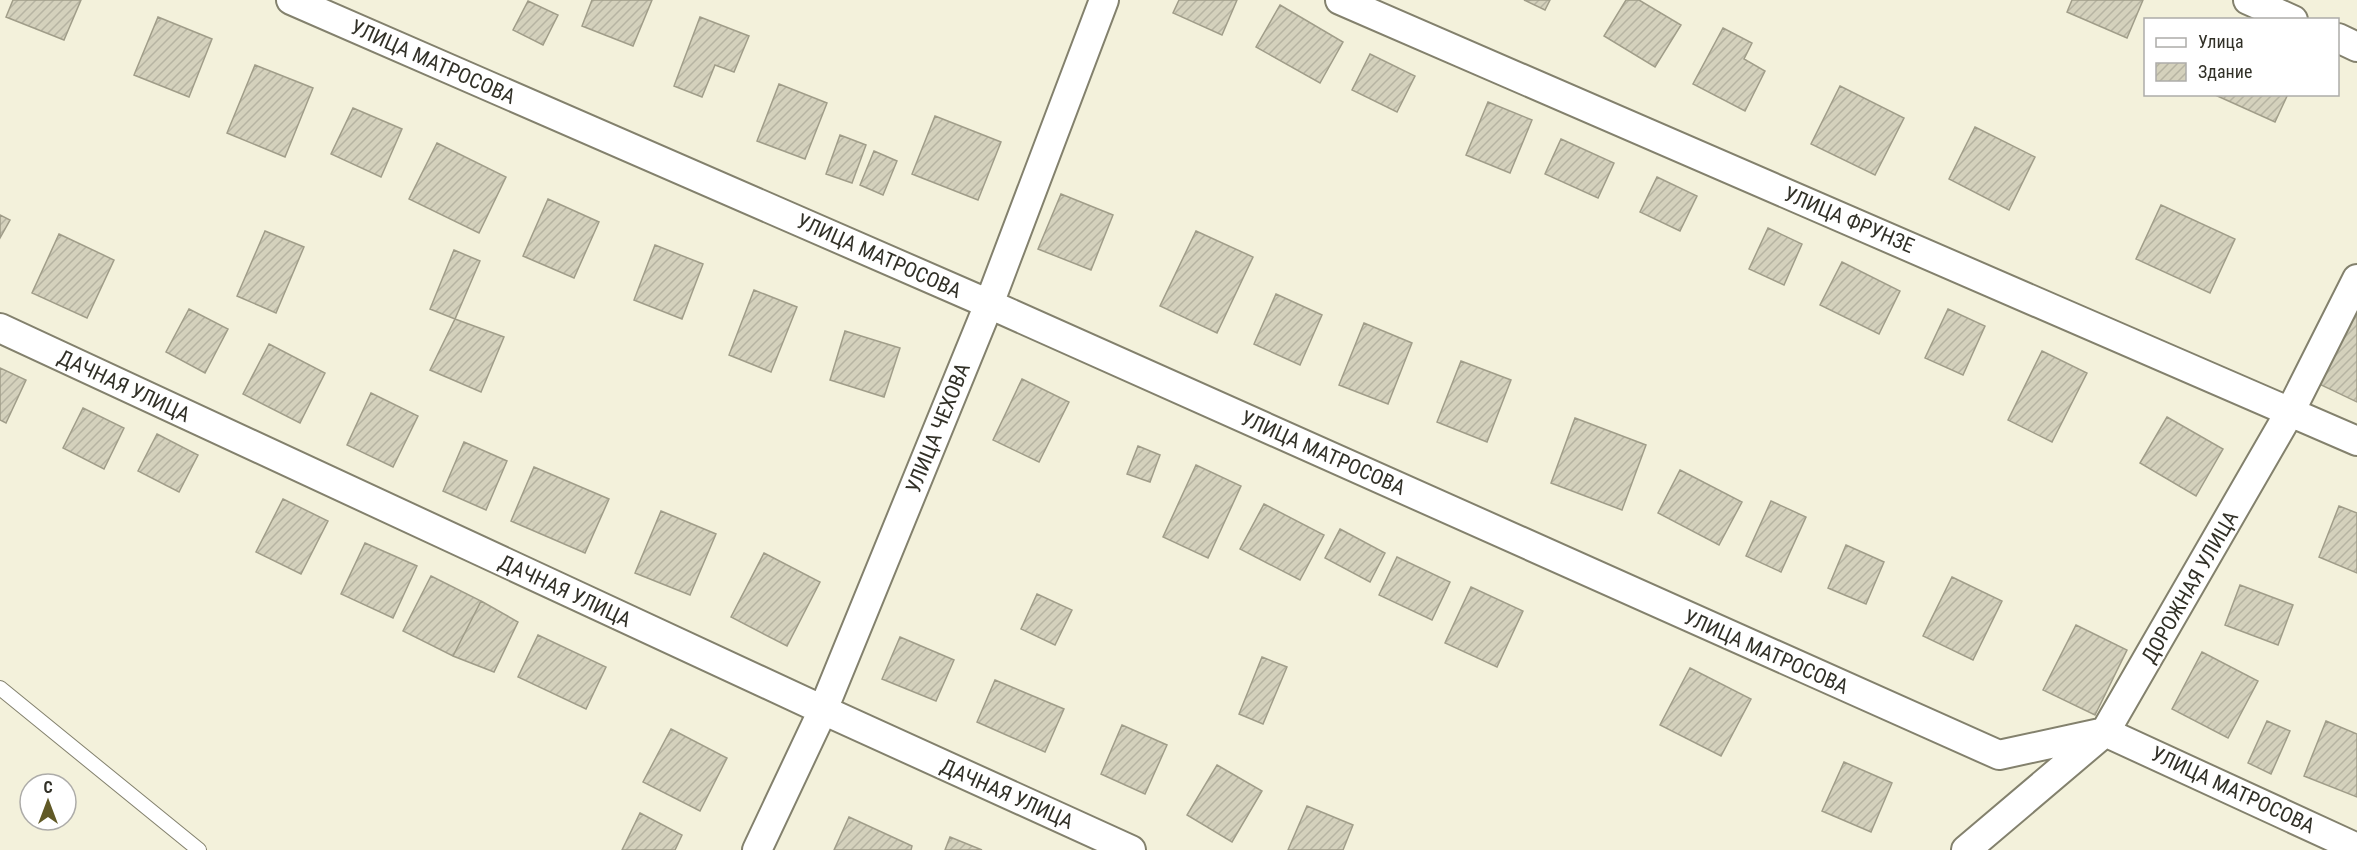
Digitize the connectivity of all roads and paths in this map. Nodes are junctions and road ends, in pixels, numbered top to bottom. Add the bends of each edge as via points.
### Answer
1 (291, 0) edge
2 (1104, 0) edge
3 (1340, 0) edge
4 (2248, 0) edge
5 (2288, 18) edge
6 (2339, 39) edge
7 (2357, 47) edge
8 (2357, 279) edge
9 (989, 304) junction
10 (0, 328) edge
11 (2291, 411) junction
12 (2357, 441) edge
13 (0, 688) edge
14 (823, 710) junction
15 (2105, 732) junction
16 (2357, 848) edge
17 (199, 850) edge
18 (757, 850) edge
19 (1131, 850) edge
20 (1966, 850) edge

1 - 9 street, УЛИЦА МАТРОСОВА
2 - 9 street, УЛИЦА ЧЕХОВА
3 - 11 street, УЛИЦА ФРУНЗЕ
4 - 5 street
6 - 7 street
8 - 11 street, ДОРОЖНАЯ УЛИЦА
9 - 14 street, УЛИЦА ЧЕХОВА
9 - 15 street, УЛИЦА МАТРОСОВА via 1999,755
10 - 14 street, ДАЧНАЯ УЛИЦА
11 - 12 street, УЛИЦА ФРУНЗЕ
11 - 15 street, ДОРОЖНАЯ УЛИЦА
13 - 17 lane
14 - 18 street, УЛИЦА ЧЕХОВА
14 - 19 street, ДАЧНАЯ УЛИЦА
15 - 16 street, УЛИЦА МАТРОСОВА
15 - 20 street, ДОРОЖНАЯ УЛИЦА

